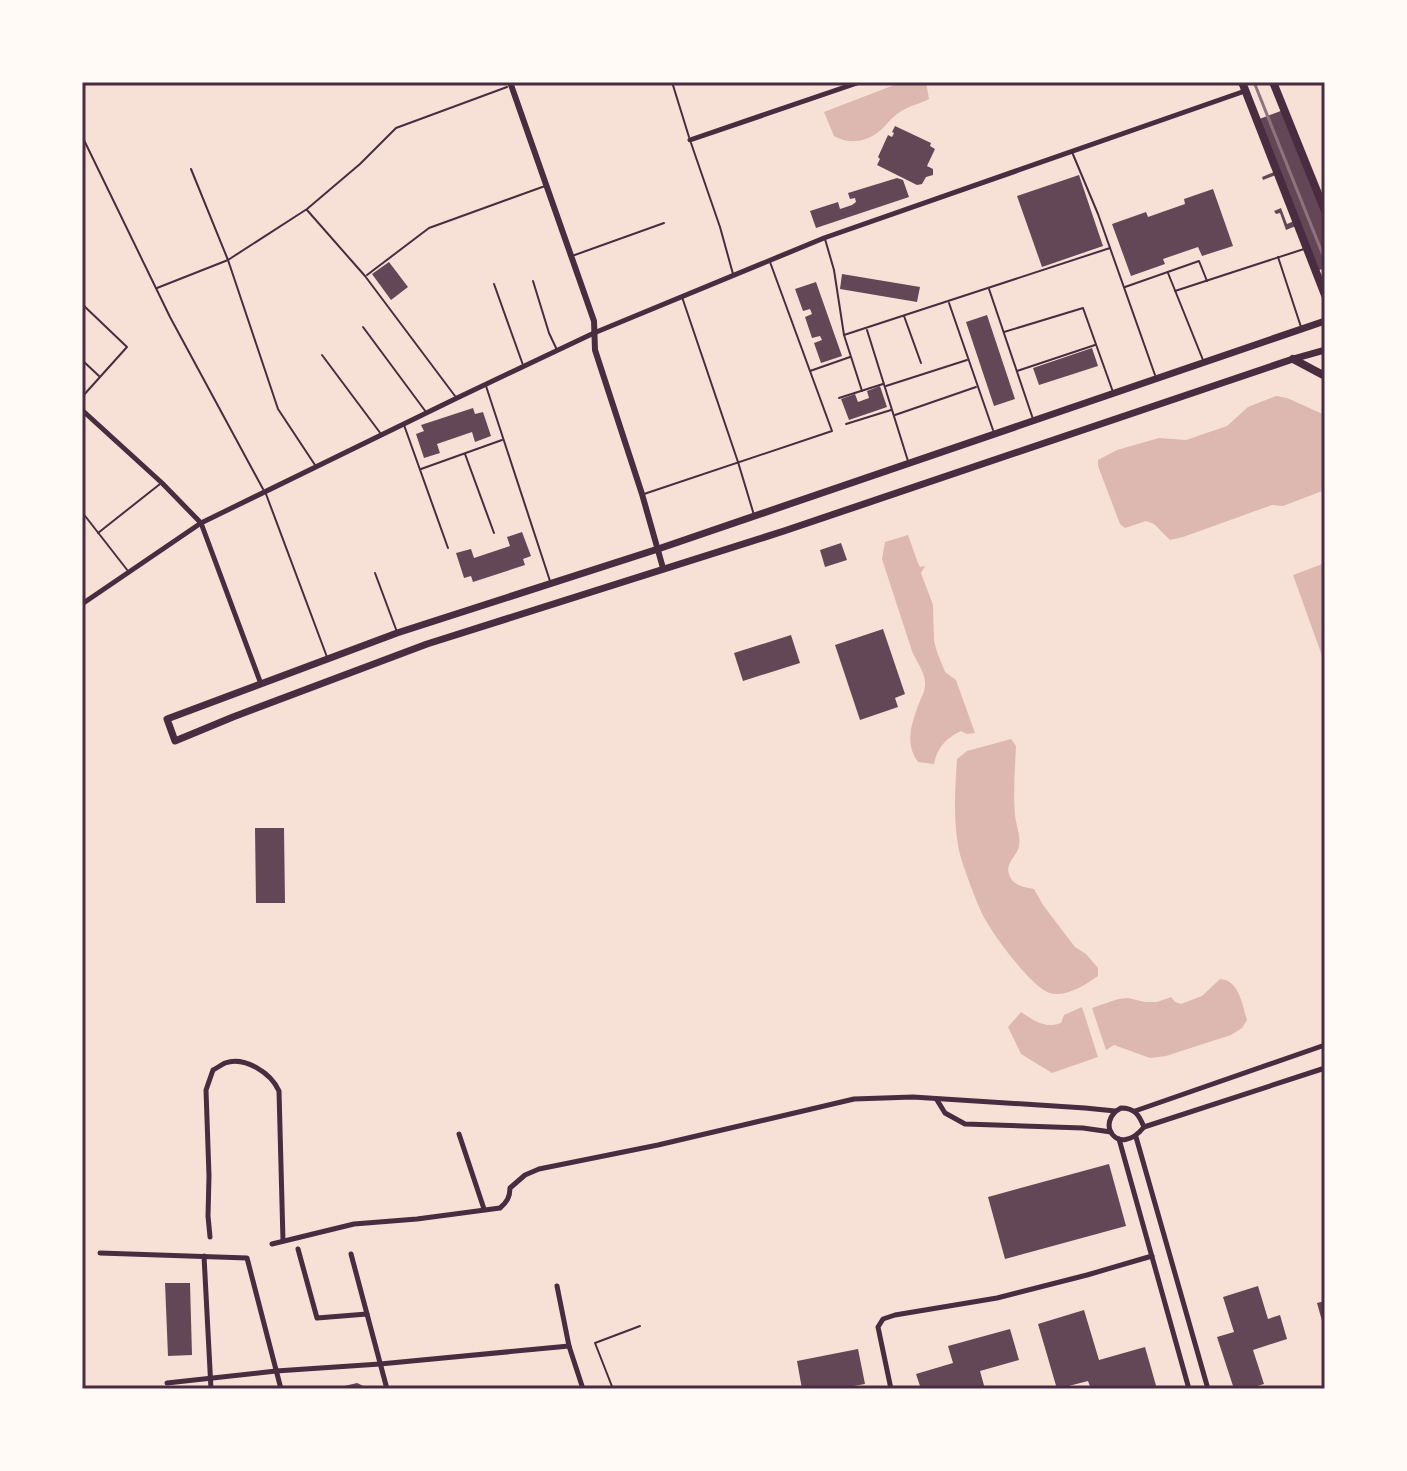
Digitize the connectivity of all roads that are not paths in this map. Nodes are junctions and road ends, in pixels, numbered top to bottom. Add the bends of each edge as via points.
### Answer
1 (88, 82) edge
2 (672, 82) edge
3 (860, 82) edge
4 (82, 84) edge
5 (510, 84) edge
6 (1276, 85) edge
7 (1243, 87) edge
8 (82, 137) edge
9 (690, 140) junction
10 (1072, 151) junction
11 (191, 169) dead end
12 (546, 185) junction
13 (307, 209) junction
14 (1325, 211) edge
15 (664, 223) dead end
16 (824, 238) junction
17 (1110, 248) junction
18 (1307, 248) junction
19 (571, 256) junction
20 (1278, 257) junction
21 (228, 260) junction
22 (770, 260) junction
23 (1168, 272) junction
24 (733, 275) junction
25 (365, 276) junction
26 (533, 281) dead end
27 (1207, 281) junction
28 (494, 284) dead end
29 (1123, 287) junction
30 (156, 289) junction
31 (989, 289) junction
32 (1175, 291) junction
33 (1325, 295) edge
34 (681, 296) junction
35 (949, 302) junction
36 (82, 304) edge
37 (904, 316) junction
38 (1325, 321) edge
39 (363, 327) dead end
40 (866, 328) junction
41 (1301, 329) junction
42 (1004, 332) junction
43 (594, 333) junction
44 (844, 335) junction
45 (1097, 345) junction
46 (1325, 350) edge
47 (558, 351) junction
48 (322, 355) dead end
49 (851, 357) junction
50 (968, 359) junction
51 (1293, 359) junction
52 (82, 360) edge
53 (921, 363) dead end
54 (1204, 363) junction
55 (523, 366) junction
56 (810, 371) junction
57 (1016, 371) junction
58 (1325, 376) edge
59 (100, 377) junction
60 (1156, 378) junction
61 (486, 385) junction
62 (884, 385) junction
63 (977, 387) junction
64 (862, 391) junction
65 (1113, 393) junction
66 (82, 397) edge
67 (457, 398) junction
68 (839, 398) dead end
69 (82, 410) edge
70 (892, 410) junction
71 (426, 413) junction
72 (894, 416) junction
73 (1033, 420) junction
74 (404, 424) junction
75 (846, 424) dead end
76 (994, 433) junction
77 (382, 435) junction
78 (503, 440) junction
79 (465, 453) junction
80 (738, 462) junction
81 (909, 463) junction
82 (316, 466) junction
83 (420, 469) junction
84 (162, 483) junction
85 (266, 493) junction
86 (642, 494) junction
87 (82, 512) edge
88 (754, 516) junction
89 (201, 523) junction
90 (98, 533) junction
91 (494, 533) dead end
92 (448, 548) dead end
93 (658, 549) junction
94 (663, 568) junction
95 (129, 572) junction
96 (375, 573) dead end
97 (550, 582) junction
98 (82, 604) edge
99 (397, 633) junction
100 (327, 658) junction
101 (261, 684) junction
102 (268, 704) junction
103 (1325, 1045) edge
104 (1325, 1068) edge
105 (936, 1099) junction
106 (1115, 1111) junction
107 (1135, 1111) junction
108 (1144, 1127) junction
109 (1111, 1132) junction
110 (459, 1134) dead end
111 (1136, 1137) junction
112 (1119, 1139) junction
113 (484, 1209) junction
114 (210, 1237) dead end
115 (283, 1241) junction
116 (272, 1244) dead end
117 (298, 1249) dead end
118 (100, 1253) dead end
119 (351, 1254) dead end
120 (204, 1256) junction
121 (1152, 1256) junction
122 (557, 1286) dead end
123 (367, 1314) junction
124 (640, 1326) dead end
125 (569, 1346) junction
126 (380, 1364) junction
127 (276, 1371) junction
128 (210, 1378) junction
129 (167, 1383) dead end
130 (720, 1388) edge
131 (211, 1389) edge
132 (281, 1389) edge
133 (387, 1389) edge
134 (583, 1389) edge
135 (613, 1389) edge
136 (714, 1389) edge
137 (891, 1389) edge
138 (1189, 1389) edge
139 (1208, 1389) edge

1 - 4 street
2 - 9 lane
3 - 9 street
5 - 12 street
5 - 13 lane via 396,128
6 - 14 highway
7 - 10 street
7 - 18 highway
8 - 30 lane
9 - 24 lane
10 - 16 street
10 - 17 lane
11 - 21 lane
12 - 19 street
12 - 25 lane via 429,228
13 - 21 lane
13 - 25 lane
15 - 19 lane
16 - 22 street
16 - 44 lane
17 - 29 lane
17 - 31 lane
18 - 20 lane
18 - 33 highway
19 - 43 street
20 - 27 lane
20 - 41 lane
21 - 30 lane
21 - 82 lane via 278,409
22 - 24 street
22 - 56 lane
23 - 27 lane via 1199,261
23 - 29 lane
23 - 32 lane
24 - 34 street
25 - 67 lane
26 - 47 lane
27 - 32 lane
28 - 55 lane
29 - 60 lane
30 - 85 lane
31 - 35 lane
31 - 42 lane
32 - 54 lane
34 - 43 street
34 - 80 lane
35 - 37 lane
35 - 50 lane
36 - 59 lane via 127,347
37 - 40 lane
37 - 53 lane
38 - 41 main road
39 - 71 lane
40 - 44 lane
40 - 62 lane
41 - 54 main road
42 - 45 lane via 1083,308
42 - 57 lane
43 - 47 street
43 - 86 street
44 - 49 lane
45 - 57 lane
45 - 65 lane
46 - 51 main road
47 - 55 street
48 - 77 lane
49 - 56 lane
49 - 64 lane
50 - 62 lane
50 - 63 lane
51 - 58 highway
51 - 94 main road
52 - 59 lane
54 - 60 main road
55 - 61 street
56 - 80 lane via 832,431
57 - 73 lane
59 - 66 lane
60 - 65 main road
61 - 67 street
61 - 78 lane
62 - 64 lane
62 - 70 lane
63 - 72 lane
63 - 76 lane
64 - 68 lane
65 - 73 main road
67 - 71 street
69 - 84 street
70 - 72 lane
70 - 75 lane
71 - 74 street
72 - 81 lane
73 - 76 main road
74 - 77 street
74 - 83 lane
76 - 81 main road
77 - 82 street
78 - 79 lane
78 - 97 lane
79 - 83 lane
79 - 91 lane
80 - 86 lane
80 - 88 lane
81 - 88 main road
82 - 85 street
83 - 92 lane
84 - 89 street
84 - 90 lane
85 - 89 street
85 - 100 lane
86 - 93 street
87 - 90 lane
88 - 93 main road
89 - 95 street
89 - 101 street
90 - 95 lane
93 - 94 street
93 - 97 main road
94 - 102 main road via 427,644
95 - 98 street
96 - 99 lane
97 - 99 main road
99 - 100 main road
100 - 101 main road
101 - 102 main road
101 - 102 main road via 167,719 175,741
103 - 107 street
104 - 108 street
105 - 106 street
105 - 109 street via 945,1113 965,1124
105 - 113 street via 854,1099 539,1169 510,1188 500,1208
106 - 107 street
106 - 109 street
107 - 108 street
108 - 111 street
109 - 112 street
110 - 113 street
111 - 112 street
111 - 139 street
112 - 121 street
113 - 115 street via 354,1224
114 - 115 street via 206,1090 213,1070 228,1062 264,1071 279,1091
115 - 116 street
117 - 123 street via 317,1318
118 - 120 street
119 - 123 street
120 - 127 street via 247,1258
120 - 128 street
121 - 137 street via 997,1298 883,1319 878,1327
121 - 138 street
122 - 125 street
123 - 126 street
124 - 135 lane via 595,1343
125 - 126 street
125 - 134 street
126 - 127 street
126 - 133 street
127 - 128 street
127 - 132 street
128 - 129 street
128 - 131 street
130 - 136 lane

